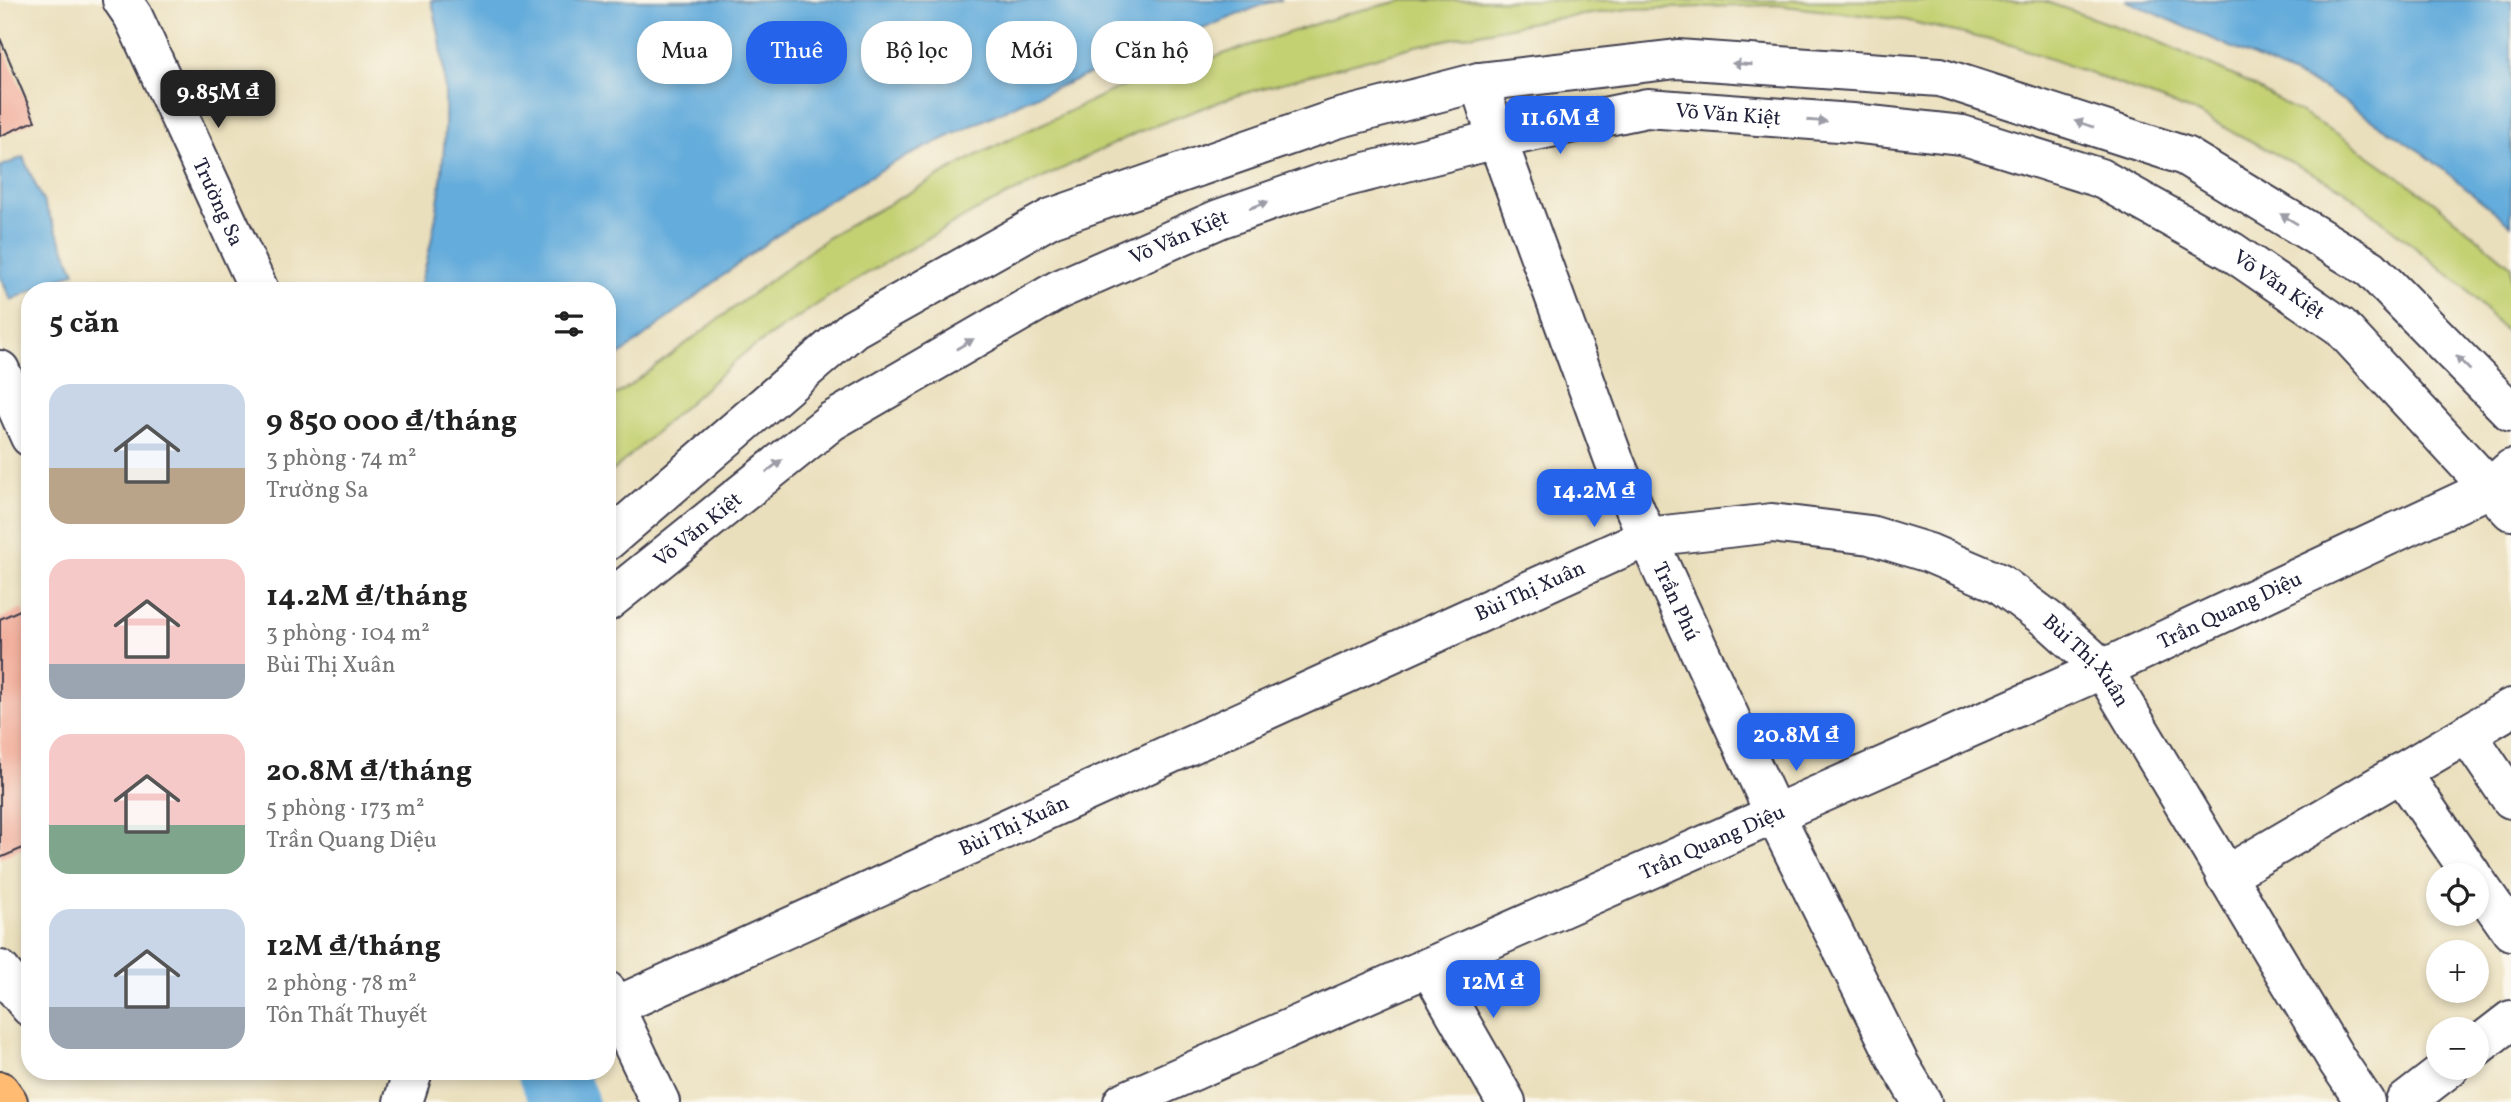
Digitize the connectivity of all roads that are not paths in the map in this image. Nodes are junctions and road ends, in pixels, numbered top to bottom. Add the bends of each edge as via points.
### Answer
1 (122, 0) edge
2 (1479, 82) junction
3 (1497, 139) junction
4 (255, 282) edge
5 (0, 370) edge
6 (2511, 412) edge
7 (21, 417) edge
8 (2504, 489) edge
9 (616, 533) edge
10 (1647, 537) junction
11 (616, 595) edge
12 (2103, 669) junction
13 (2511, 708) edge
14 (2467, 734) junction
15 (2401, 772) junction
16 (2511, 799) edge
17 (1775, 815) junction
18 (2464, 863) edge
19 (2225, 876) junction
20 (2489, 900) edge
21 (2511, 931) edge
22 (1429, 967) junction
23 (0, 970) edge
24 (21, 995) edge
25 (616, 997) edge
26 (616, 1010) edge
27 (2511, 1020) edge
28 (2489, 1037) edge
29 (409, 1080) edge
30 (2433, 1080) edge
31 (0, 1091) edge
32 (8, 1102) edge
33 (403, 1102) edge
34 (660, 1102) edge
35 (1123, 1102) edge
36 (1506, 1102) edge
37 (1922, 1102) edge
38 (2365, 1102) edge
39 (2405, 1102) edge

1 - 4 street, Trường Sa
2 - 3 street, Trần Phú
6 -> 2 street via 2371,269 2185,156 1940,77 1677,60
2 - 9 street via 1336,118 1051,218 853,329
3 -> 8 street, Võ Văn Kiệt via 1647,108 1962,135 2099,178 2231,251 2340,326
3 - 10 street, Trần Phú via 1614,460
11 -> 3 street, Võ Văn Kiệt via 832,421 1058,290 1219,219 1319,184
5 - 7 street
8 - 12 street, Trần Quang Diệu
10 - 12 street, Bùi Thị Xuân via 1772,523 1870,535 1929,553 1999,583
10 - 17 street, Trần Phú
10 - 25 street, Bùi Thị Xuân
12 - 17 street, Trần Quang Diệu
12 - 19 street, Bùi Thị Xuân
13 - 14 street
14 - 15 street
14 - 16 street
15 - 18 street
15 - 19 street
17 - 22 street, Trần Quang Diệu
17 - 37 street, Trần Phú
19 - 38 street, Bùi Thị Xuân
20 - 21 street
22 - 35 street, Trần Quang Diệu
22 - 36 street
23 - 24 street
26 - 34 street
27 - 28 street
29 - 33 street
30 - 39 street
31 - 32 highway

